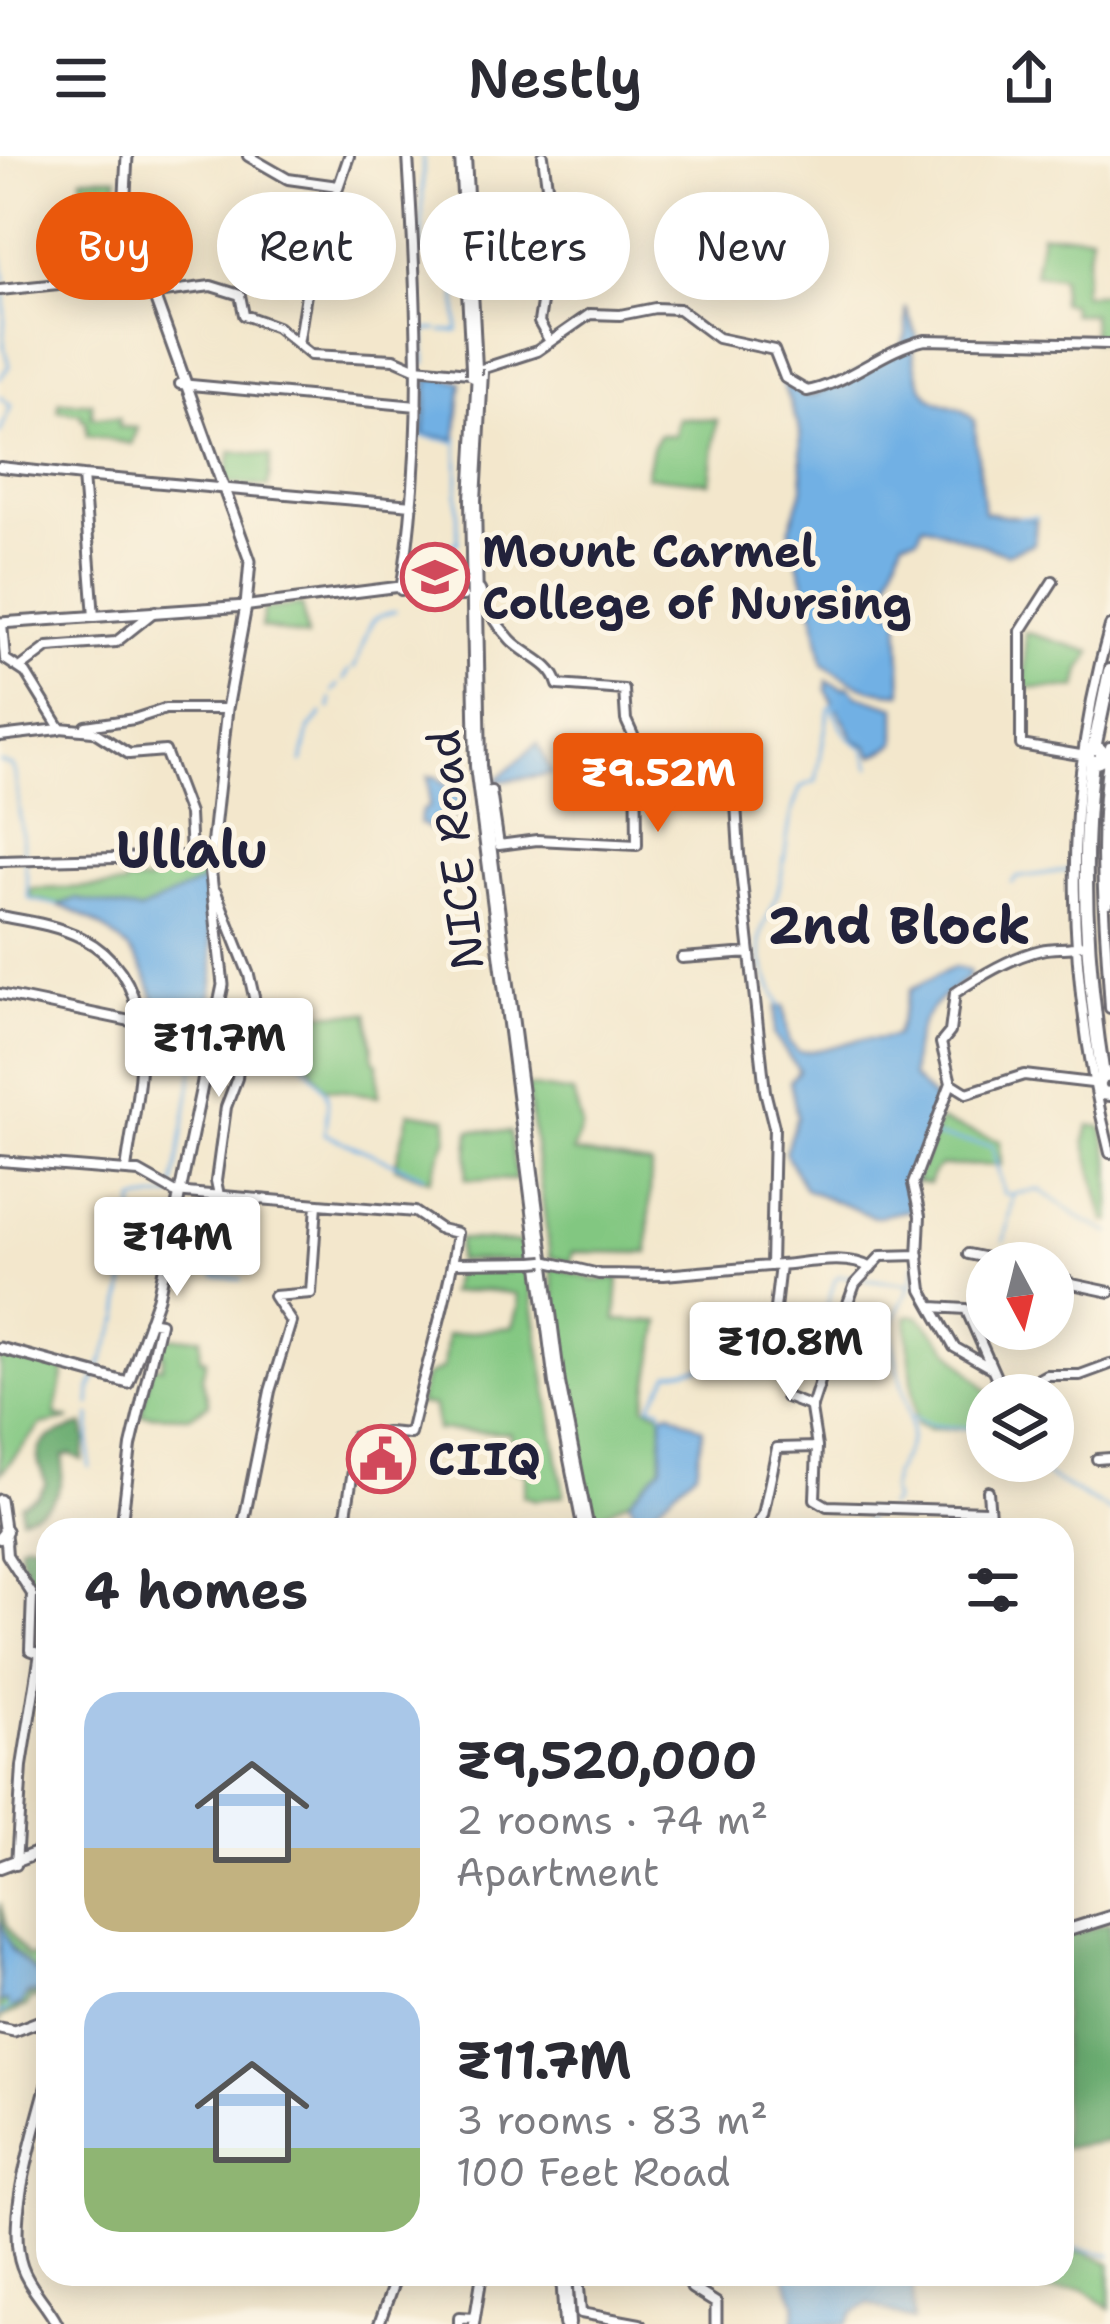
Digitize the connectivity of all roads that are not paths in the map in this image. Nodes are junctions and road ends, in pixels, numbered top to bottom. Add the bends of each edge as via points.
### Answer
1 (125, 156) edge
2 (248, 156) edge
3 (350, 156) edge
4 (410, 156) edge
5 (466, 156) edge
6 (543, 156) edge
7 (338, 186) junction
8 (124, 192) edge
9 (36, 284) edge
10 (2, 287) edge
11 (193, 288) edge
12 (152, 300) edge
13 (549, 340) junction
14 (1110, 344) edge
15 (298, 346) junction
16 (418, 368) junction
17 (475, 371) junction
18 (183, 385) junction
19 (417, 407) junction
20 (0, 467) edge
21 (83, 476) junction
22 (218, 486) junction
23 (412, 506) junction
24 (1054, 582) dead end
25 (403, 588) junction
26 (478, 592) dead end
27 (460, 596) dead end
28 (244, 608) junction
29 (155, 612) junction
30 (94, 616) junction
31 (1, 624) edge
32 (1110, 626) edge
33 (20, 668) junction
34 (1110, 671) edge
35 (1110, 684) edge
36 (225, 709) junction
37 (62, 729) junction
38 (0, 736) edge
39 (734, 752) dead end
40 (1093, 754) edge
41 (484, 792) dead end
42 (1110, 815) edge
43 (190, 856) junction
44 (209, 856) junction
45 (0, 861) edge
46 (211, 889) junction
47 (1104, 913) junction
48 (0, 916) edge
49 (1096, 929) dead end
50 (1083, 945) junction
51 (750, 953) junction
52 (682, 958) dead end
53 (0, 994) edge
54 (1110, 1008) edge
55 (142, 1025) junction
56 (210, 1039) junction
57 (241, 1044) junction
58 (1102, 1068) edge
59 (951, 1083) junction
60 (1109, 1100) edge
61 (1100, 1117) junction
62 (1110, 1131) edge
63 (1110, 1153) edge
64 (0, 1161) edge
65 (126, 1170) junction
66 (218, 1195) junction
67 (177, 1196) junction
68 (317, 1205) junction
69 (917, 1255) junction
70 (454, 1263) junction
71 (776, 1265) junction
72 (871, 1268) junction
73 (1074, 1284) edge
74 (1110, 1293) edge
75 (157, 1297) junction
76 (933, 1307) junction
77 (149, 1321) junction
78 (0, 1348) edge
79 (956, 1348) junction
80 (1110, 1364) edge
81 (991, 1368) junction
82 (995, 1374) edge
83 (1074, 1375) edge
84 (126, 1382) junction
85 (812, 1407) junction
86 (817, 1447) junction
87 (1110, 1458) edge
88 (1096, 1459) dead end
89 (988, 1491) dead end
90 (0, 1500) edge
91 (987, 1511) junction
92 (122, 1518) edge
93 (244, 1518) edge
94 (346, 1518) edge
95 (581, 1518) edge
96 (762, 1518) edge
97 (988, 1518) edge
98 (3, 1540) edge
99 (36, 1652) edge
100 (36, 1695) edge
101 (36, 1856) edge
102 (16, 1863) junction
103 (0, 1869) edge
104 (1110, 1916) edge
105 (1074, 1926) edge
106 (36, 2023) edge
107 (0, 2028) edge
108 (36, 2130) edge
109 (393, 2286) edge
110 (480, 2286) edge
111 (571, 2286) edge
112 (574, 2286) edge
113 (692, 2286) edge
114 (474, 2321) edge
115 (56, 2324) edge
116 (379, 2324) edge
117 (459, 2324) edge
118 (570, 2324) edge
119 (640, 2324) edge
120 (716, 2324) edge

1 - 8 main road
2 - 7 street via 288,178
3 - 7 street
4 - 16 street
5 - 17 highway, NICE Road
6 - 13 street via 553,230 539,322
7 - 15 street via 308,274
9 - 10 street
11 - 15 street via 240,295 244,315 278,327
12 - 18 main road
13 - 14 street via 592,313 683,311 718,338 770,349 788,380 806,391 916,342
13 - 17 street
15 - 16 street via 320,357 394,359
16 - 17 street
16 - 19 street
17 - 95 highway, NICE Road via 477,753
18 - 19 street
18 - 22 main road
19 - 23 street
19 - 25 street
20 - 21 street
21 - 22 street
21 - 30 street
22 - 23 street
22 - 28 main road via 250,561
23 - 25 street
24 - 40 street via 1022,634 1022,743
25 - 27 street via 458,582
25 - 28 street
26 - 41 street via 513,643 536,656 558,685 624,690 636,742 637,845 499,845 491,791
28 - 29 main road
28 - 36 main road
29 - 30 main road
29 - 33 street via 116,642 48,647
30 - 31 main road
31 - 33 street via 5,659
32 - 40 street via 1089,704
33 - 37 street
34 - 40 highway
35 - 40 highway
36 - 37 street via 165,709
36 - 44 main road
37 - 38 street
37 - 43 street via 93,731 129,754 165,751 190,814
39 - 51 street
40 - 47 street via 1104,797
40 - 50 street via 1075,864
40 - 58 highway via 1091,905
42 - 47 street
43 - 44 street
43 - 45 street
44 - 46 main road
46 - 56 main road via 220,974
46 - 57 street via 258,1007 257,1024
47 - 49 street
47 - 54 street
48 - 55 street via 58,928 100,950 134,992
50 - 58 street
50 - 59 street via 1037,950 955,993 950,1032 940,1043
51 - 52 street
51 - 71 street via 774,1126
53 - 55 street
55 - 56 street
55 - 65 street
56 - 57 street
56 - 67 main road
57 - 66 street
58 - 59 street via 1024,1075 967,1093
58 - 60 highway via 1098,1087
58 - 61 street
59 - 69 street via 913,1184
60 - 61 street
61 - 62 street
61 - 63 street
64 - 65 street
65 - 67 street
66 - 67 street
66 - 68 street
67 - 68 street
67 - 75 main road
68 - 70 street via 417,1215 457,1233
68 - 93 street via 311,1293 274,1296 291,1322
69 - 72 street via 881,1256
69 - 76 street
69 - 79 street via 922,1290
70 - 71 street, bridge via 544,1261 598,1274 664,1275
70 - 94 street via 410,1434 355,1437
71 - 72 street
71 - 85 street via 773,1328 788,1400
72 - 85 street via 859,1279
73 - 74 street
75 - 77 main road
75 - 84 main road
76 - 79 street
76 - 81 street via 966,1310
77 - 84 main road
77 - 92 street via 160,1323
78 - 84 main road
79 - 81 street
80 - 83 street
81 - 82 street
85 - 86 street
86 - 91 street via 815,1499 827,1506
86 - 96 street via 777,1448
87 - 88 street
89 - 91 street
90 - 98 main road
91 - 97 street
98 - 99 street via 32,1594
100 - 102 street
101 - 102 main road
102 - 103 main road
104 - 105 main road
106 - 107 main road
108 - 115 main road via 16,2199 16,2256
109 - 116 street
110 - 114 street
111 - 118 highway
112 - 119 street via 581,2313
113 - 120 main road via 716,2303
114 - 117 street via 459,2317

